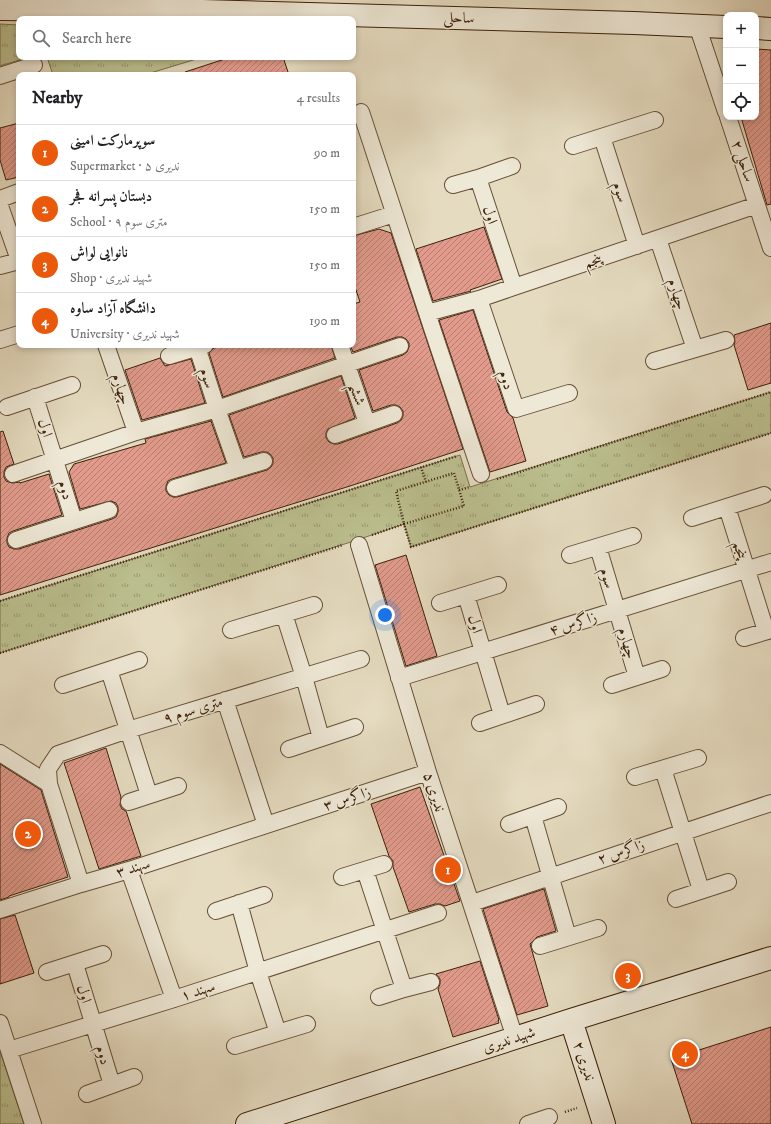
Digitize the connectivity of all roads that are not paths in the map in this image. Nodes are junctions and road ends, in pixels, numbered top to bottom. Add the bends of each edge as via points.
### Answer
1 (0, 9) edge
2 (697, 25) junction
3 (723, 27) edge
4 (759, 28) edge
5 (771, 29) edge
6 (34, 64) dead end
7 (0, 76) edge
8 (723, 103) edge
9 (362, 112) dead end
10 (655, 120) dead end
11 (729, 120) edge
12 (602, 138) junction
13 (573, 146) dead end
14 (512, 166) dead end
15 (478, 178) junction
16 (453, 186) dead end
17 (5, 196) edge
18 (757, 205) junction
19 (394, 214) junction
20 (356, 226) edge
21 (658, 240) junction
22 (637, 246) junction
23 (16, 247) edge
24 (771, 248) edge
25 (16, 262) edge
26 (0, 266) edge
27 (514, 288) junction
28 (479, 299) junction
29 (427, 313) junction
30 (16, 335) edge
31 (0, 340) edge
32 (726, 340) dead end
33 (400, 346) dead end
34 (107, 348) edge
35 (195, 348) edge
36 (201, 348) edge
37 (341, 348) edge
38 (695, 349) junction
39 (169, 356) dead end
40 (654, 361) dead end
41 (347, 365) junction
42 (72, 385) dead end
43 (569, 393) dead end
44 (36, 397) junction
45 (7, 407) dead end
46 (216, 409) junction
47 (394, 414) dead end
48 (367, 423) junction
49 (136, 432) junction
50 (335, 435) dead end
51 (55, 460) junction
52 (264, 460) dead end
53 (238, 469) junction
54 (13, 474) dead end
55 (480, 480) road end
56 (175, 488) dead end
57 (764, 495) dead end
58 (727, 507) junction
59 (109, 510) dead end
60 (692, 518) dead end
61 (74, 521) junction
62 (633, 536) dead end
63 (16, 540) dead end
64 (358, 541) road end
65 (598, 547) junction
66 (570, 555) dead end
67 (771, 562) edge
68 (747, 569) junction
69 (498, 585) dead end
70 (466, 595) junction
71 (440, 603) dead end
72 (314, 605) dead end
73 (617, 610) junction
74 (284, 614) junction
75 (230, 630) dead end
76 (769, 631) edge
77 (744, 638) dead end
78 (483, 652) junction
79 (361, 659) dead end
80 (139, 660) dead end
81 (662, 669) dead end
82 (109, 670) junction
83 (304, 677) junction
84 (637, 677) junction
85 (399, 678) junction
86 (63, 685) dead end
87 (612, 685) dead end
88 (225, 700) junction
89 (536, 704) dead end
90 (502, 715) junction
91 (480, 723) dead end
92 (355, 727) dead end
93 (128, 730) junction
94 (322, 738) junction
95 (289, 749) dead end
96 (0, 753) edge
97 (698, 758) dead end
98 (662, 769) junction
99 (428, 772) junction
100 (635, 777) dead end
101 (49, 784) junction
102 (178, 786) dead end
103 (149, 795) junction
104 (129, 802) dead end
105 (771, 802) edge
106 (558, 807) dead end
107 (533, 816) junction
108 (509, 824) dead end
109 (266, 825) junction
110 (682, 832) junction
111 (384, 864) dead end
112 (129, 870) junction
113 (365, 870) junction
114 (551, 876) junction
115 (342, 877) dead end
116 (728, 882) dead end
117 (81, 884) junction
118 (701, 890) junction
119 (264, 895) dead end
120 (676, 899) dead end
121 (239, 903) junction
122 (472, 903) junction
123 (0, 910) edge
124 (216, 911) dead end
125 (438, 913) dead end
126 (598, 928) dead end
127 (385, 930) junction
128 (568, 937) junction
129 (540, 946) dead end
130 (103, 954) dead end
131 (771, 958) edge
132 (75, 964) junction
133 (47, 972) dead end
134 (258, 972) junction
135 (431, 982) dead end
136 (404, 989) junction
137 (379, 997) dead end
138 (174, 999) junction
139 (571, 1020) junction
140 (0, 1023) edge
141 (93, 1024) junction
142 (307, 1024) dead end
143 (278, 1033) junction
144 (515, 1038) junction
145 (235, 1046) dead end
146 (9, 1050) junction
147 (134, 1077) dead end
148 (112, 1085) junction
149 (87, 1094) dead end
150 (549, 1117) road end
151 (33, 1124) edge
152 (247, 1124) edge
153 (528, 1124) edge
154 (604, 1124) edge

1 - 2 street, ساحلی via 202,11
2 - 3 street, ساحلی
2 - 8 street
4 - 5 street
6 - 7 street
9 - 19 street
10 - 12 street
11 - 18 street, ساحلی ۲
12 - 13 street
12 - 22 street, سوم
14 - 15 street
15 - 16 street
15 - 27 street, اول
17 - 23 street
18 - 21 street, پنجم
18 - 24 street, ساحلی ۲
19 - 20 street
19 - 29 street
21 - 22 street, پنجم
21 - 38 street, چهارم
22 - 27 street, پنجم
25 - 26 street
27 - 28 street, پنجم
28 - 29 street, پنجم
28 - 43 street, دوم via 516,409
29 - 55 street
30 - 31 street
32 - 38 street
33 - 41 street
34 - 49 street, چهارم
35 - 39 street, سوم
36 - 46 street, سوم
37 - 41 street
38 - 40 street
41 - 46 street
41 - 48 street, ششم
42 - 44 street
44 - 45 street
44 - 51 street, اول
46 - 49 street
46 - 53 street
47 - 48 street, ششم
48 - 50 street, ششم
49 - 51 street
51 - 54 street
51 - 61 street, دوم
52 - 53 street
53 - 56 street
57 - 58 street
58 - 60 street
58 - 68 street, پنجم
59 - 61 street
61 - 63 street
62 - 65 street
64 - 85 street, ندیری ۵
65 - 66 street
65 - 73 street, سوم
67 - 68 street, زاگرس ۴
68 - 73 street, زاگرس ۴
68 - 76 street, پنجم
69 - 70 street
70 - 71 street
70 - 78 street, اول
72 - 74 street
73 - 78 street, زاگرس ۴
73 - 84 street, چهارم
74 - 75 street
74 - 83 street
76 - 77 street
78 - 85 street, زاگرس ۴
78 - 90 street
79 - 83 street, ۹ متری سوم
80 - 82 street
81 - 84 street
82 - 86 street
82 - 93 street
83 - 88 street, ۹ متری سوم
83 - 94 street
84 - 87 street
85 - 99 street, ندیری ۵
88 - 93 street, ۹ متری سوم
88 - 109 street
89 - 90 street
90 - 91 street
92 - 94 street
93 - 101 street, ۹ متری سوم via 58,754 48,769
93 - 103 street
94 - 95 street
96 - 101 street
97 - 98 street
98 - 100 street
98 - 110 street
99 - 109 street, زاگرس ۳
99 - 122 street, ندیری ۵
101 - 117 street
102 - 103 street
103 - 104 street
105 - 110 street, زاگرس ۲
106 - 107 street
107 - 108 street
107 - 114 street
109 - 112 street, سهند ۳
110 - 114 street, زاگرس ۲
110 - 118 street
111 - 113 street
112 - 117 street, سهند ۳
112 - 138 street
113 - 115 street
113 - 127 street
114 - 122 street, زاگرس ۲
114 - 128 street
116 - 118 street
117 - 123 street, سهند ۳
118 - 120 street
119 - 121 street
121 - 124 street
121 - 134 street
122 - 144 street, ندیری ۵
125 - 127 street, سهند ۱
126 - 128 street
127 - 134 street, سهند ۱
127 - 136 street
128 - 129 street
130 - 132 street
131 - 139 street, شهید ندیری
132 - 133 street
132 - 141 street, اول
134 - 138 street, سهند ۱
134 - 143 street
135 - 136 street
136 - 137 street
138 - 141 street, سهند ۱
139 - 144 street, شهید ندیری
139 - 154 street, ندیری ۲
140 - 146 street
141 - 146 street, سهند ۱
141 - 148 street, دوم
142 - 143 street
143 - 145 street
144 - 152 street, شهید ندیری
146 - 151 street
147 - 148 street
148 - 149 street
150 - 153 street

